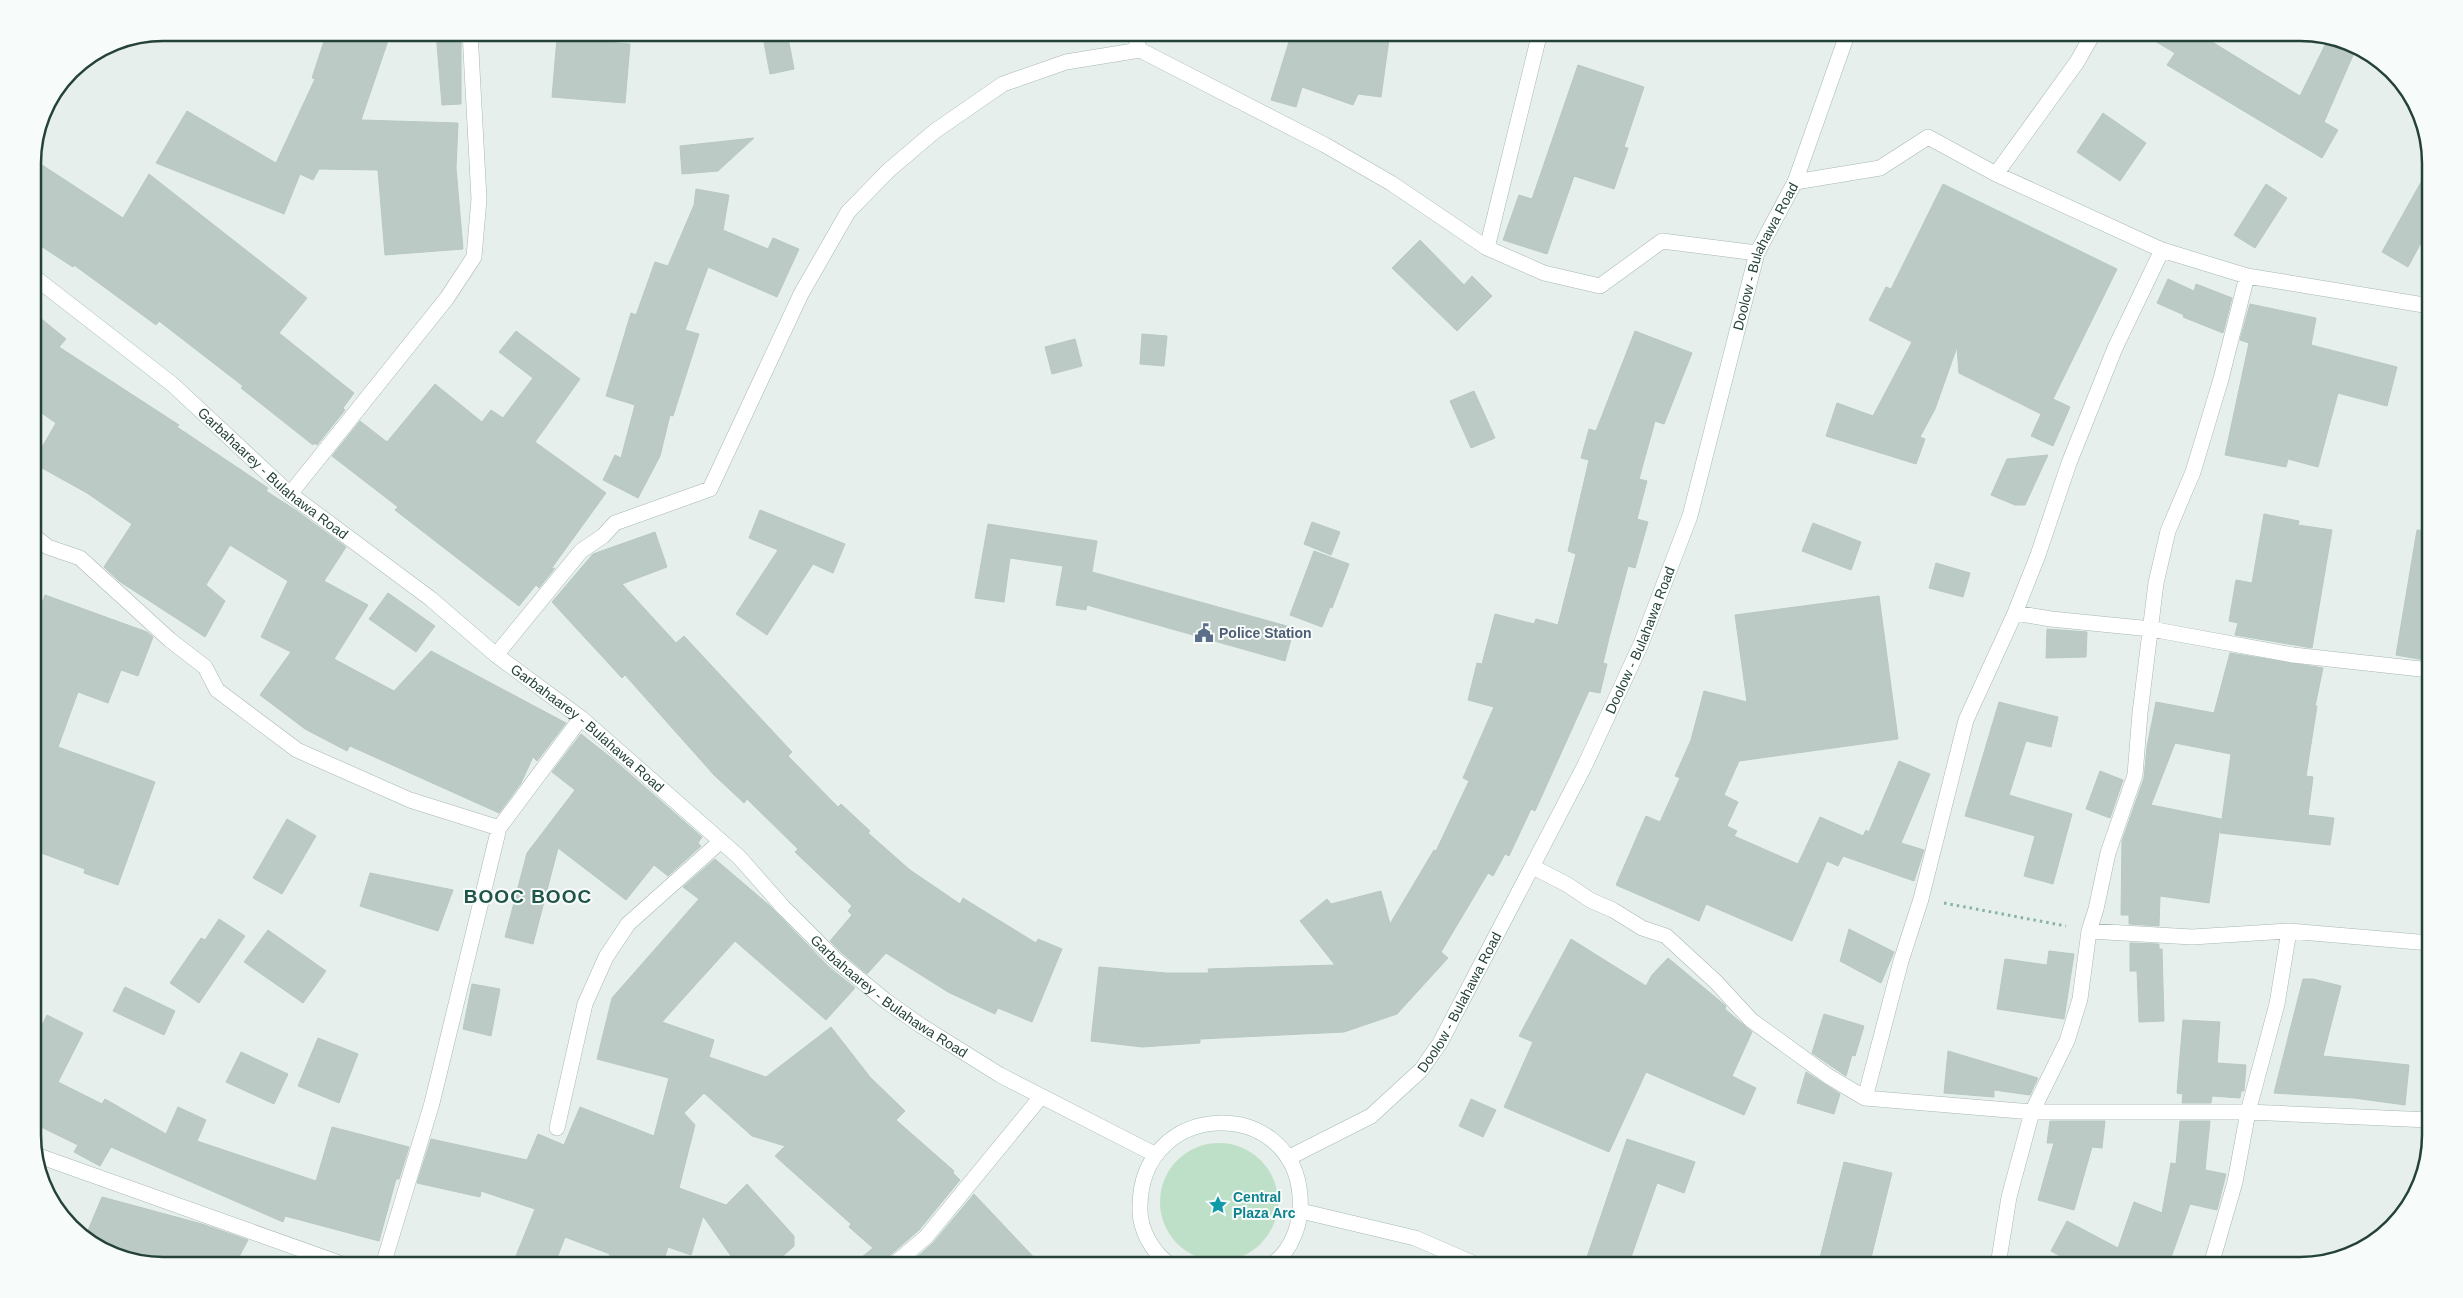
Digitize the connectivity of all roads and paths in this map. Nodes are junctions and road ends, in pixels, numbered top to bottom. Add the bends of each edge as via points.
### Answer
1 (470, 41) edge
2 (1136, 41) edge
3 (1538, 41) edge
4 (1845, 41) edge
5 (2089, 41) edge
6 (1140, 50) junction
7 (1996, 174) junction
8 (1795, 182) junction
9 (1487, 248) junction
10 (2162, 250) junction
11 (1757, 253) junction
12 (2247, 276) junction
13 (42, 283) edge
14 (2421, 305) edge
15 (290, 494) junction
16 (42, 542) edge
17 (2015, 613) junction
18 (2151, 629) junction
19 (496, 655) junction
20 (2422, 669) edge
21 (581, 718) junction
22 (499, 828) junction
23 (721, 841) junction
24 (1533, 866) junction
25 (1922, 899) junction
26 (2089, 931) junction
27 (2289, 931) junction
28 (2422, 942) edge
29 (1040, 1098) junction
30 (1864, 1098) junction
31 (2032, 1112) junction
32 (2248, 1112) junction
33 (2422, 1119) edge
34 (557, 1128) dead end
35 (1156, 1155) junction
36 (44, 1158) edge
37 (1288, 1158) junction
38 (1302, 1211) junction
39 (320, 1257) edge
40 (386, 1257) edge
41 (903, 1257) edge
42 (1160, 1257) edge
43 (1280, 1257) edge
44 (1457, 1257) edge
45 (1999, 1257) edge
46 (2214, 1257) edge

1 - 15 street via 478,199 474,257 447,298
2 - 6 street
3 - 9 street
4 - 8 street, Doolow - Bulahawa Road
5 - 7 street
6 - 9 street via 1325,145 1391,183
6 - 19 street via 1066,62 1003,84 934,131 889,170 848,212 801,294 710,489 615,523 581,551
7 - 8 street via 1928,137 1880,168
7 - 10 street
8 - 11 street, Doolow - Bulahawa Road
9 - 11 street via 1544,273 1600,286 1662,241
10 - 12 street
10 - 17 street via 2112,356
11 - 24 street, Doolow - Bulahawa Road via 1690,516 1641,644 1585,765
12 - 14 street
12 - 18 street via 2193,472 2168,531 2156,583
13 - 15 street, Garbahaarey - Bulahawa Road via 172,384
15 - 19 street, Garbahaarey - Bulahawa Road via 430,599
16 - 22 street via 80,558 170,640 205,667 217,690 298,750 410,800
17 - 18 street
17 - 25 street via 1966,720
18 - 20 street via 2293,655
18 - 26 street via 2135,775 2108,853
19 - 21 street, Garbahaarey - Bulahawa Road
21 - 22 street
21 - 23 street, Garbahaarey - Bulahawa Road
22 - 40 street via 432,1103
23 - 29 street, Garbahaarey - Bulahawa Road via 836,960 886,1001
23 - 34 street via 628,924 606,957 585,1004
24 - 30 street via 1642,928 1666,936 1751,1020
24 - 37 street, Doolow - Bulahawa Road via 1440,1043 1421,1070 1371,1116
25 - 26 path
25 - 30 street via 1901,961
26 - 27 street via 2192,937
26 - 31 street via 2080,999 2067,1041
27 - 28 street
27 - 32 street via 2277,1004
29 - 35 street, Garbahaarey - Bulahawa Road
29 - 41 street via 926,1236
30 - 31 street
31 - 32 street
31 - 45 street via 2009,1197
32 - 33 street
32 - 46 street via 2235,1182
35 - 37 street via 1166,1143 1189,1128 1216,1122 1244,1125 1269,1138
35 - 42 street via 1148,1165 1140,1189 1140,1214 1146,1238
36 - 39 street
37 - 38 street via 1299,1184
38 - 43 street via 1294,1238
38 - 44 street via 1415,1238

